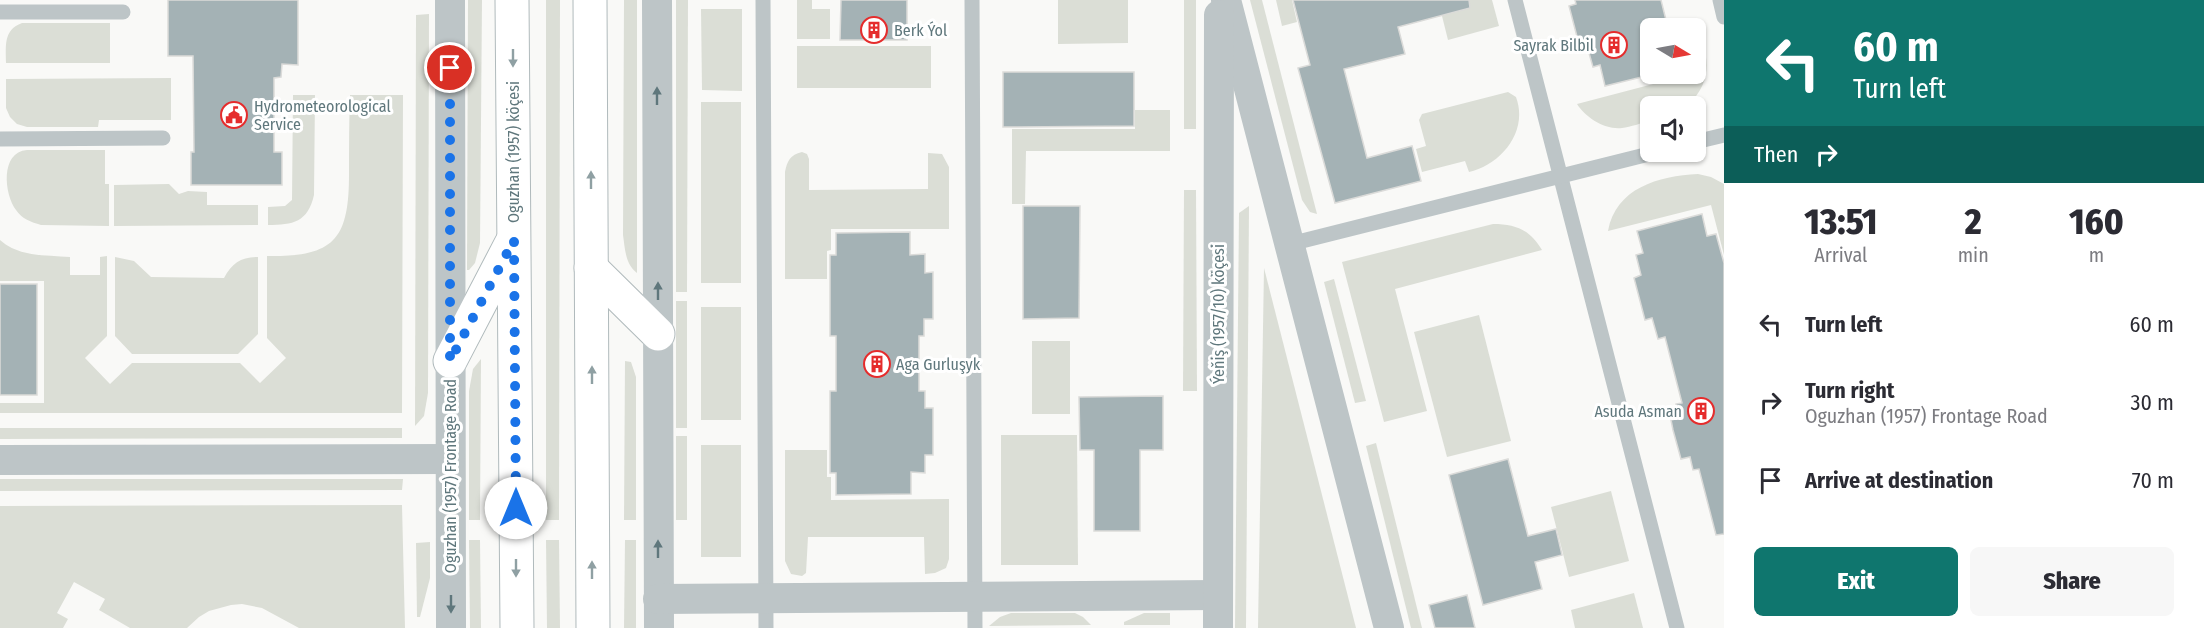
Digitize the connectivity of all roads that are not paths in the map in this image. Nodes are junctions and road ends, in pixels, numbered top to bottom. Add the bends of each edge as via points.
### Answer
1 (450, 0) edge
2 (512, 0) edge
3 (590, 0) edge
4 (657, 0) edge
5 (763, 0) edge
6 (972, 0) edge
7 (1220, 0) edge
8 (1226, 0) edge
9 (1515, 0) edge
10 (1720, 0) edge
11 (0, 12) edge
12 (123, 12) dead end
13 (1724, 17) edge
14 (1724, 135) edge
15 (163, 138) dead end
16 (0, 139) edge
17 (1706, 139) edge
18 (1640, 156) edge
19 (1560, 176) junction
20 (514, 240) junction
21 (1290, 244) junction
22 (591, 268) junction
23 (658, 334) junction
24 (450, 361) junction
25 (450, 459) junction
26 (0, 460) edge
27 (1218, 595) junction
28 (975, 597) junction
29 (765, 598) junction
30 (658, 614) edge
31 (451, 628) edge
32 (517, 628) edge
33 (593, 628) edge
34 (766, 628) edge
35 (975, 628) edge
36 (1218, 628) edge
37 (1389, 628) edge
38 (1677, 628) edge

1 - 24 street, Oguzhan (1957) Frontage Road
2 -> 20 main road, Oguzhan (1957) köçesi
22 -> 3 main road
23 -> 4 street
5 - 29 lane
6 - 28 lane
7 - 27 street, Ýeňiş (1957/10) köçesi
8 - 21 street
9 - 19 lane
10 - 13 lane
11 - 12 lane
14 - 17 lane
15 - 16 lane
18 - 19 lane
19 - 21 lane
19 - 38 lane
20 - 24 main road
20 -> 32 main road, Oguzhan (1957) köçesi
21 - 37 street
22 - 23 main road
33 -> 22 main road
30 -> 23 street
24 - 25 street, Oguzhan (1957) Frontage Road
25 - 26 street
25 -> 31 street, Oguzhan (1957) Frontage Road
27 - 28 street
27 - 36 street, Ýeňiş (1957/10) köçesi
28 - 29 street
28 - 35 lane
29 - 30 street
29 - 34 lane

